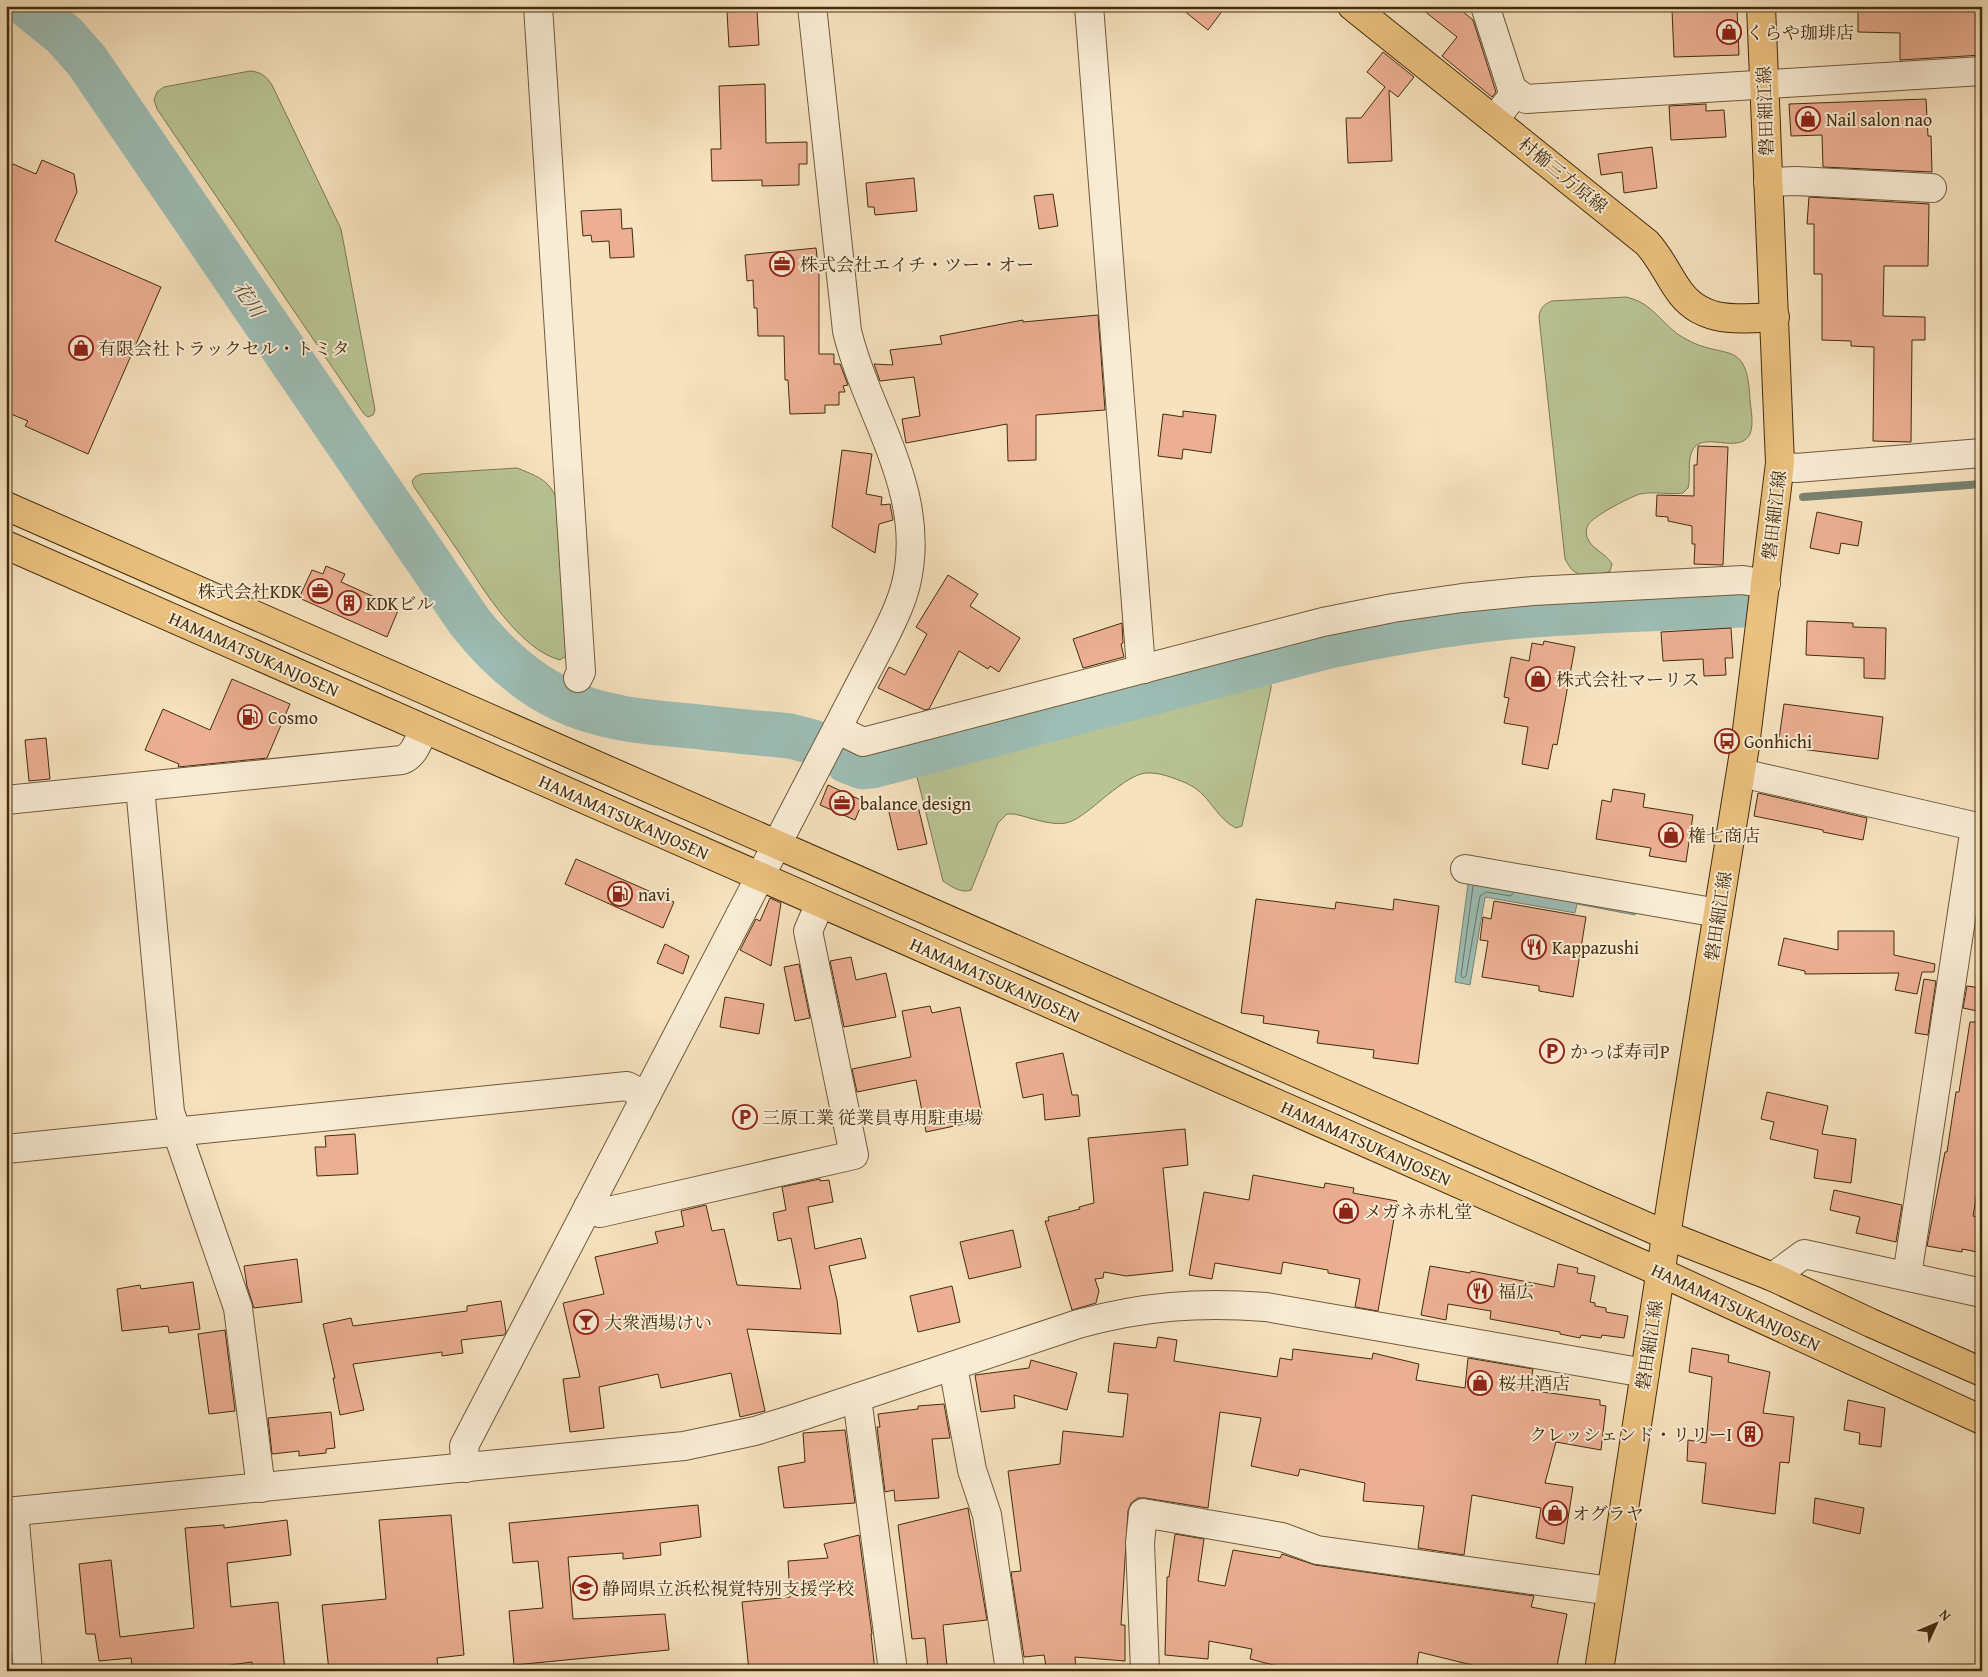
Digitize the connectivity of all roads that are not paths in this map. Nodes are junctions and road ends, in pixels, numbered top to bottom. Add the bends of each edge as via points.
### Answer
1 (538, 6) edge
2 (812, 6) edge
3 (1089, 6) edge
4 (1352, 6) edge
5 (1485, 6) edge
6 (1761, 6) edge
7 (1982, 71) edge
8 (1764, 85) junction
9 (1516, 92) junction
10 (1494, 120) junction
11 (1768, 182) junction
12 (1932, 188) dead end
13 (1774, 317) junction
14 (1982, 454) edge
15 (1780, 466) junction
16 (6, 506) edge
17 (6, 545) edge
18 (1766, 584) junction
19 (1144, 669) junction
20 (578, 678) dead end
21 (836, 728) junction
22 (424, 729) junction
23 (1741, 773) junction
24 (140, 786) junction
25 (6, 800) edge
26 (1978, 828) edge
27 (776, 844) junction
28 (1465, 869) dead end
29 (760, 876) junction
30 (820, 903) junction
31 (1718, 913) junction
32 (646, 1096) junction
33 (176, 1131) junction
34 (6, 1149) edge
35 (588, 1207) junction
36 (1666, 1235) junction
37 (1660, 1272) junction
38 (1907, 1276) junction
39 (1773, 1277) junction
40 (1982, 1293) edge
41 (954, 1366) junction
42 (1982, 1372) edge
43 (1645, 1373) junction
44 (857, 1398) junction
45 (1982, 1420) edge
46 (466, 1468) junction
47 (261, 1488) junction
48 (10, 1512) edge
49 (1611, 1591) junction
50 (28, 1671) edge
51 (893, 1671) edge
52 (1010, 1671) edge
53 (1145, 1671) edge
54 (1599, 1671) edge

1 - 20 street via 581,672
2 - 21 street via 847,331 858,369 906,492 910,522 906,583 897,613
3 - 19 street via 1140,654
4 - 10 main road, 村櫛三方原線
5 - 9 street via 1512,89
6 - 8 main road, 磐田細江線
7 - 8 street
8 - 9 street via 1526,99
8 - 11 main road, 磐田細江線
9 - 10 street
10 - 13 main road, 村櫛三方原線 via 1647,243 1678,290 1700,310 1730,319
11 - 12 street
11 - 13 main road, 磐田細江線
13 - 15 main road, 磐田細江線
14 - 15 street via 1796,468
15 - 18 main road, 磐田細江線
16 - 27 main road, HAMAMATSUKANJOSEN
17 - 22 main road, HAMAMATSUKANJOSEN
18 - 19 street via 1743,580 1568,589 1428,602 1323,622
18 - 23 main road, 磐田細江線
19 - 21 street via 863,742
21 - 27 street
22 - 24 street via 410,757 402,760
22 - 29 main road, HAMAMATSUKANJOSEN
23 - 26 street
23 - 31 main road, 磐田細江線
24 - 25 street
24 - 33 street via 170,1112
26 - 38 street
27 - 29 street
27 - 36 main road, HAMAMATSUKANJOSEN
28 - 31 street
29 - 30 main road, HAMAMATSUKANJOSEN
29 - 32 street
30 - 35 street via 808,931 854,1155 600,1213
30 - 37 main road, HAMAMATSUKANJOSEN
31 - 36 main road, 磐田細江線
32 - 33 street via 627,1086
32 - 35 street
33 - 34 street
33 - 47 street via 238,1308
35 - 46 street via 464,1446
36 - 37 main road, 磐田細江線
36 - 39 main road, HAMAMATSUKANJOSEN
37 - 43 main road, 磐田細江線
37 - 45 main road, HAMAMATSUKANJOSEN
38 - 39 street via 1804,1254
38 - 40 street
39 - 42 main road, HAMAMATSUKANJOSEN
41 - 43 street via 1115,1314 1190,1304 1228,1304 1266,1307
41 - 44 street
41 - 52 street via 972,1470 987,1515
43 - 49 main road, 磐田細江線
44 - 46 street via 755,1431 684,1446
44 - 51 street
46 - 47 street
47 - 48 street
48 - 50 street
49 - 53 street via 1317,1550 1282,1537 1143,1513 1140,1543
49 - 54 main road, 磐田細江線

